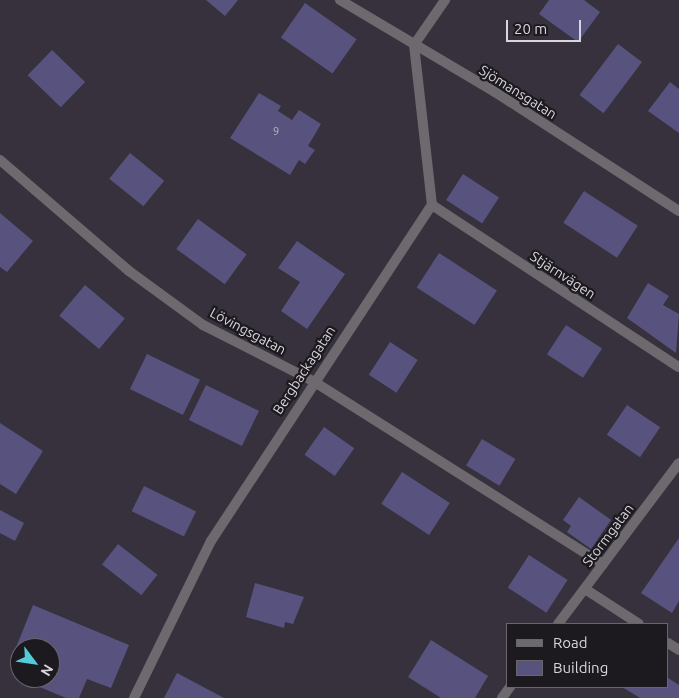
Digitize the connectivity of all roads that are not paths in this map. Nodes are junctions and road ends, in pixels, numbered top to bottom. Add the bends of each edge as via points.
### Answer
1 (340, 0) edge
2 (445, 0) edge
3 (414, 45) junction
4 (0, 160) edge
5 (432, 205) junction
6 (679, 212) edge
7 (679, 367) edge
8 (312, 380) junction
9 (679, 463) edge
10 (603, 564) junction
11 (585, 590) junction
12 (559, 623) edge
13 (637, 623) edge
14 (134, 698) edge

1 - 3 street, Sjömansgatan
2 - 3 street
3 - 5 street
3 - 6 street, Sjömansgatan via 495,92
4 - 8 street, Lövingsgatan via 122,265 203,325
5 - 7 street, Stjärnvägen
5 - 8 street, Bergbackagatan
8 - 10 street, Lövingsgatan
8 - 14 street, Bergbackagatan via 211,541
9 - 10 street, Stormgatan
10 - 11 street, Stormgatan
11 - 12 street, Stormgatan
11 - 13 street

